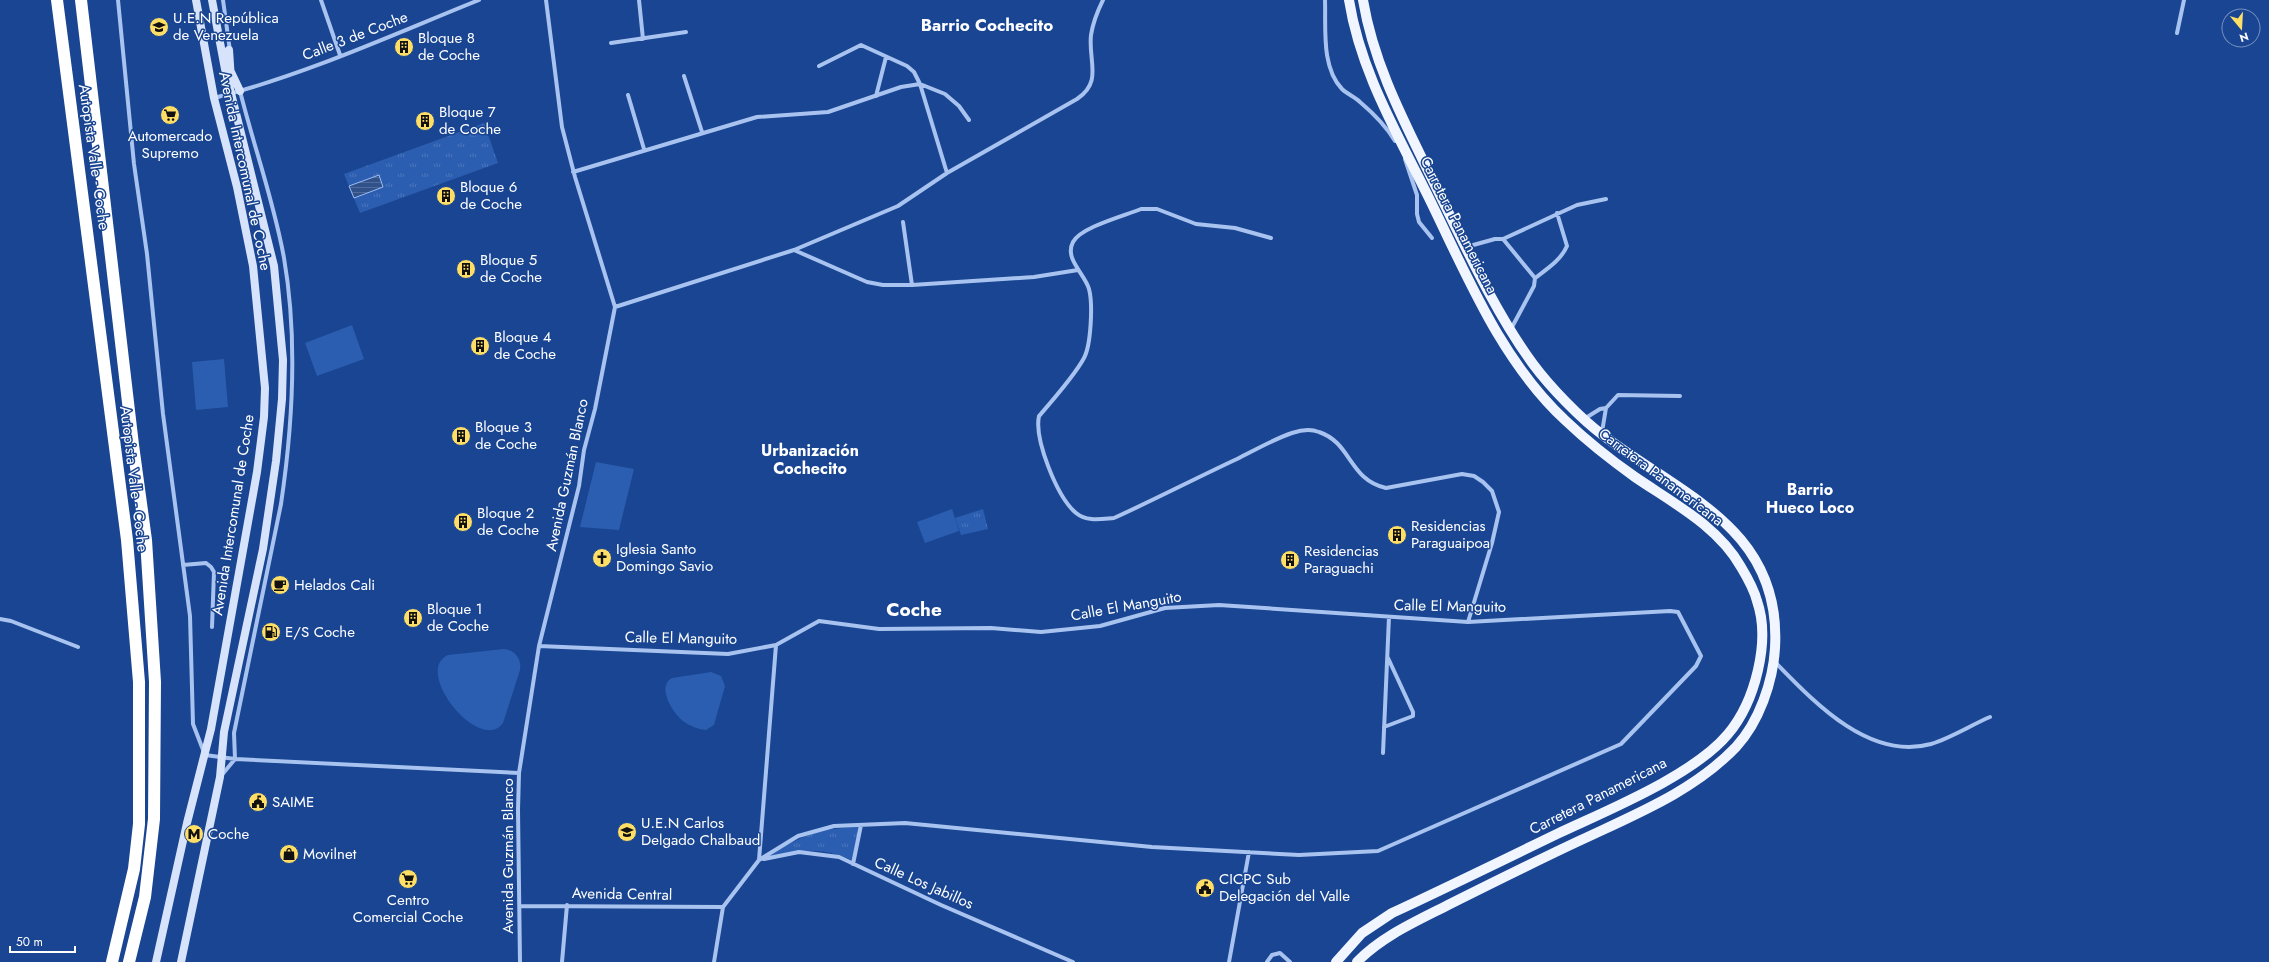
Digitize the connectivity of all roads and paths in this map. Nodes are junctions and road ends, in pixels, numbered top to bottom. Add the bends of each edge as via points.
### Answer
1 (57, 0) edge
2 (81, 0) edge
3 (118, 0) edge
4 (196, 0) edge
5 (212, 0) edge
6 (223, 0) edge
7 (321, 0) edge
8 (479, 0) edge
9 (540, 0) edge
10 (639, 0) edge
11 (1103, 0) edge
12 (1325, 0) edge
13 (1348, 0) edge
14 (1363, 0) edge
15 (2184, 0) edge
16 (546, 1) edge
17 (686, 32) dead end
18 (2177, 33) dead end
19 (643, 39) junction
20 (611, 43) dead end
21 (226, 51) junction
22 (340, 55) junction
23 (886, 57) junction
24 (819, 66) dead end
25 (230, 72) junction
26 (684, 76) dead end
27 (920, 84) junction
28 (240, 91) junction
29 (231, 94) junction
30 (628, 95) dead end
31 (876, 96) junction
32 (214, 98) junction
33 (969, 120) dead end
34 (702, 132) junction
35 (644, 149) junction
36 (573, 172) junction
37 (947, 173) junction
38 (1421, 193) junction
39 (1606, 198) dead end
40 (1557, 213) junction
41 (903, 222) dead end
42 (1271, 238) dead end
43 (1432, 238) dead end
44 (1503, 239) junction
45 (1465, 247) junction
46 (794, 250) junction
47 (1078, 270) junction
48 (1535, 278) junction
49 (912, 285) junction
50 (615, 307) junction
51 (1511, 329) junction
52 (1680, 396) dead end
53 (1606, 408) junction
54 (1584, 418) junction
55 (1602, 434) junction
56 (183, 565) junction
57 (1389, 617) junction
58 (0, 619) edge
59 (1468, 622) junction
60 (212, 627) dead end
61 (776, 645) junction
62 (539, 646) junction
63 (78, 647) dead end
64 (1387, 656) junction
65 (1775, 662) junction
66 (1990, 717) dead end
67 (1384, 727) junction
68 (1383, 753) dead end
69 (205, 755) junction
70 (220, 758) junction
71 (235, 759) junction
72 (519, 773) junction
73 (220, 777) junction
74 (861, 825) junction
75 (1249, 852) junction
76 (759, 860) junction
77 (853, 864) junction
78 (520, 906) junction
79 (567, 906) junction
80 (723, 907) junction
81 (112, 962) edge
82 (129, 962) edge
83 (156, 962) edge
84 (181, 962) edge
85 (520, 962) edge
86 (562, 962) edge
87 (714, 962) edge
88 (1073, 962) edge
89 (1229, 962) edge
90 (1267, 962) edge
91 (1290, 962) edge
92 (1336, 962) edge
93 (1357, 962) edge

1 - 81 highway, Autopista Valle - Coche via 127,540 139,682 139,824 134,869
2 - 82 highway, Autopista Valle - Coche via 132,445 146,540 155,682 154,819 145,897
3 - 56 street via 134,164
4 - 32 main road, Avenida Intercomunal de Coche
5 - 21 main road, Avenida Intercomunal de Coche
6 - 21 street, Avenida Intercomunal de Coche
7 - 22 street
8 - 22 street, Calle 3 de Coche
9 - 16 street
10 - 19 street
11 - 37 street via 1095,16 1091,36 1093,77 1086,93
12 - 38 street via 1327,54 1332,74 1342,89 1386,127 1402,152
13 - 38 main road, Carretera Panamericana via 1355,32 1371,80
14 - 45 main road, Carretera Panamericana via 1385,78
15 - 18 street
16 - 36 street, Avenida Guzmán Blanco via 562,127
17 - 19 street
19 - 20 street
21 - 25 main road
21 - 28 street, Avenida Intercomunal de Coche
21 - 29 main road, Avenida Intercomunal de Coche
22 - 28 street, Calle 3 de Coche
23 - 24 street via 859,45
23 - 27 street via 908,66
23 - 31 street
25 - 28 main road
25 - 29 main road
26 - 34 street
27 - 31 street
27 - 33 street via 945,94 959,106
27 - 37 street
28 - 29 street, Calle 3 de Coche
28 - 71 street, Avenida Intercomunal de Coche via 284,258 292,329 292,393 281,504 234,733
29 - 32 street, Calle 3 de Coche
29 - 70 main road, Avenida Intercomunal de Coche via 274,266 283,360 282,399 263,549
30 - 35 street
31 - 34 street via 828,112 757,117
32 - 69 main road, Avenida Intercomunal de Coche via 237,187 253,266 265,388 258,465
34 - 35 street
35 - 36 street
36 - 50 street, Avenida Guzmán Blanco
37 - 46 street via 898,206
38 - 43 street via 1417,214 1419,222
38 - 92 main road, Carretera Panamericana via 1507,352 1549,406 1616,463 1696,518 1726,545 1758,602 1762,628 1760,658 1746,706 1728,735 1709,753 1626,802 1392,913 1362,932
39 - 40 street
40 - 44 street
40 - 48 street via 1567,246 1553,264
41 - 49 street
42 - 47 street via 1235,228 1196,224 1157,209 1140,209 1078,236 1071,249
44 - 45 street
44 - 48 street
45 - 51 main road, Carretera Panamericana
46 - 49 street via 867,282
46 - 50 street
47 - 49 street via 1034,277
47 - 59 street via 1089,287 1091,297 1088,343 1084,358 1039,416 1037,426 1044,452 1062,495 1076,513 1092,520 1114,518 1292,433 1317,431 1334,439 1364,479 1375,486 1392,488 1462,474 1474,476 1492,491 1500,512
48 - 51 street via 1534,286
50 - 62 street, Avenida Guzmán Blanco via 584,450 579,486
51 - 54 main road, Carretera Panamericana via 1535,367
52 - 53 street via 1618,395
53 - 54 street
53 - 55 street
54 - 55 main road, Carretera Panamericana
55 - 65 main road, Carretera Panamericana via 1701,501 1741,540 1754,560 1772,598 1777,631
56 - 60 street via 206,563 214,572
56 - 69 street via 191,631 193,724
57 - 59 street, Calle El Manguito
57 - 61 street, Calle El Manguito via 1277,607 1219,605 1165,608 1100,626 1041,632 991,628 879,629 819,621
57 - 64 street
58 - 63 street
59 - 75 street, Calle El Manguito via 1678,612 1701,656 1696,666 1621,744 1378,851 1299,855
61 - 62 street, Calle El Manguito via 728,654
61 - 76 street
62 - 72 street, Avenida Guzmán Blanco
64 - 67 street
64 - 67 street via 1413,712 1409,719
65 - 66 street via 1814,702 1847,727 1894,745 1932,744
65 - 93 main road, Carretera Panamericana via 1762,703 1752,722 1738,744 1709,772 1682,790 1409,925 1383,941
67 - 68 street
69 - 70 street
69 - 83 main road, Avenida Intercomunal de Coche
70 - 71 street
70 - 73 main road, Avenida Intercomunal de Coche
71 - 72 street
71 - 73 street, Avenida Intercomunal de Coche
72 - 78 street, Avenida Guzmán Blanco
73 - 84 main road, Avenida Intercomunal de Coche
74 - 75 street via 905,823 1152,846
74 - 76 street via 834,826 798,836
74 - 77 street
75 - 89 street
76 - 77 street, Calle Los Jabillos via 799,852 838,857
76 - 80 street
77 - 88 street, Calle Los Jabillos via 940,905
78 - 79 street, Avenida Central
78 - 85 street, Avenida Guzmán Blanco
79 - 80 street, Avenida Central
79 - 86 street
80 - 87 street
90 - 91 street via 1272,955 1280,953

